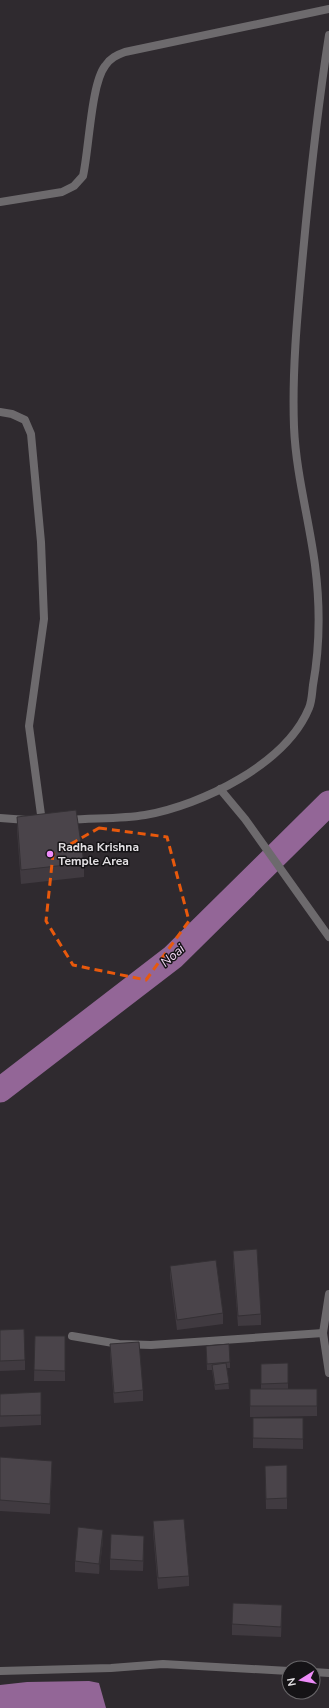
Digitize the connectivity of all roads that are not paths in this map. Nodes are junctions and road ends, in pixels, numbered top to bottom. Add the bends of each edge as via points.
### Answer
1 (329, 9) edge
2 (329, 35) edge
3 (0, 202) edge
4 (0, 412) edge
5 (220, 789) junction
6 (0, 818) edge
7 (50, 821) junction
8 (329, 937) edge
9 (329, 1294) edge
10 (323, 1333) junction
11 (72, 1336) dead end
12 (329, 1373) edge
13 (0, 1670) edge
14 (281, 1671) edge

1 - 3 street via 125,52 112,58 104,67 97,85 83,176 74,186 62,192
2 - 5 street via 319,93 303,253 296,331 294,420 298,470 315,566 318,604 317,664 310,706 296,732 269,758 240,779
4 - 7 street via 25,420 31,434 41,542 44,618 29,726
5 - 7 street via 192,803 145,815
5 - 8 street via 245,819
6 - 7 street
9 - 10 street
10 - 11 street via 151,1345 119,1344
10 - 12 street
13 - 14 street via 111,1668 163,1664

